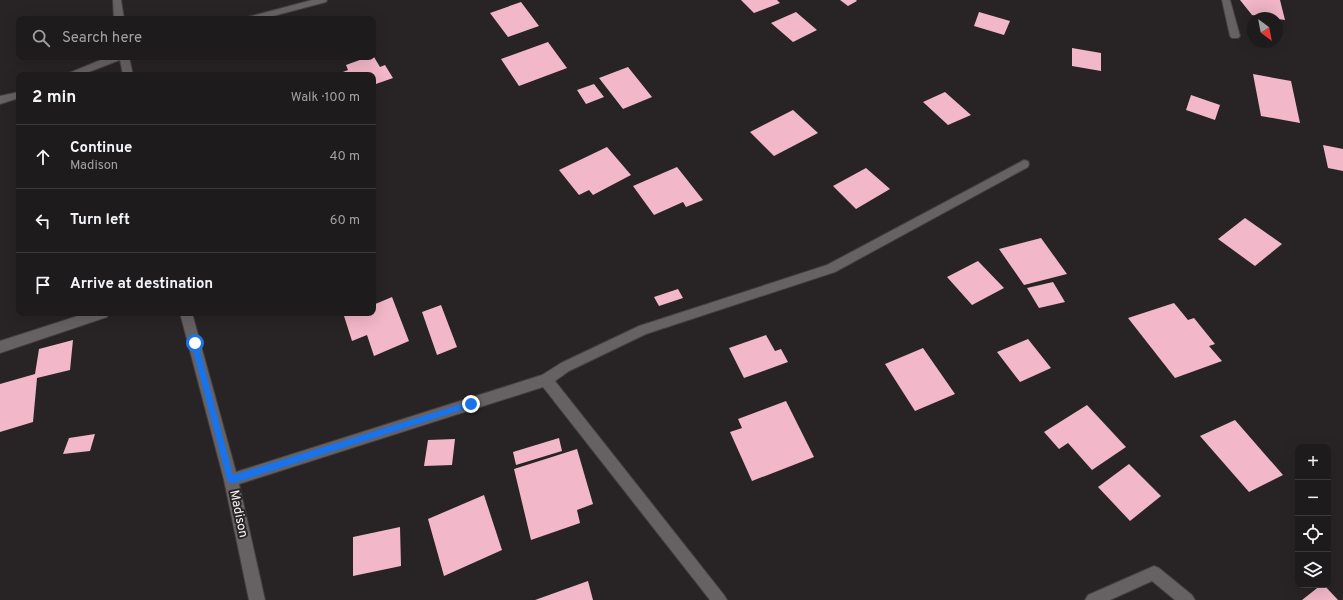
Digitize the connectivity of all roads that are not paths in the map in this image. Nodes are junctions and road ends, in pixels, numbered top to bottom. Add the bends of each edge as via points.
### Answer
1 (117, 0) edge
2 (323, 0) edge
3 (1226, 0) edge
4 (119, 16) edge
5 (262, 16) edge
6 (1235, 36) dead end
7 (110, 60) edge
8 (125, 60) edge
9 (80, 72) edge
10 (127, 72) edge
11 (16, 96) edge
12 (0, 100) edge
13 (1024, 164) dead end
14 (94, 316) edge
15 (187, 316) edge
16 (0, 347) edge
17 (546, 380) junction
18 (231, 480) junction
19 (257, 600) edge
20 (719, 600) edge
21 (1093, 600) edge
22 (1187, 600) edge

1 - 4 street
2 - 5 street
3 - 6 street
7 - 9 street
8 - 10 street
11 - 12 street
13 - 17 street via 831,269 643,330 565,367
14 - 16 street
15 - 18 street, Madison
17 - 18 street
17 - 20 street
18 - 19 street, Madison
21 - 22 street via 1154,573

